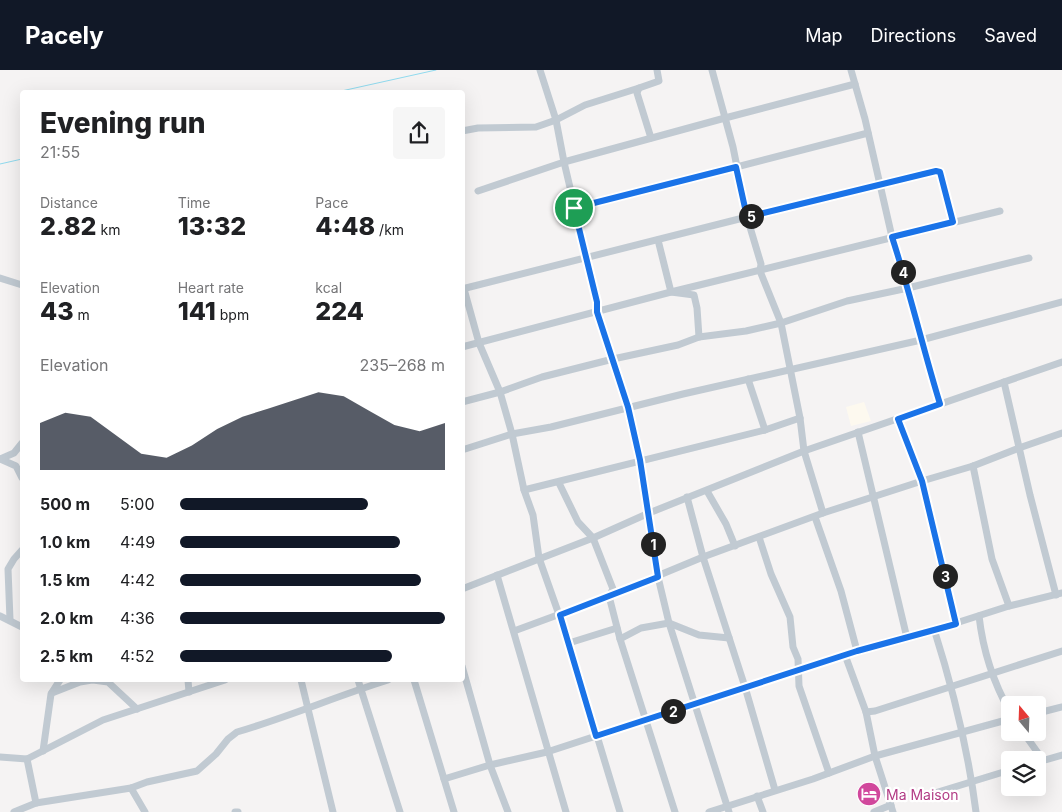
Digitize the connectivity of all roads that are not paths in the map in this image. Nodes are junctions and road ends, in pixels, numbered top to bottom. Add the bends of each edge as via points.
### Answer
1 (540, 70) edge
2 (657, 70) edge
3 (712, 70) edge
4 (851, 70) edge
5 (855, 84) junction
6 (639, 88) junction
7 (725, 118) junction
8 (556, 120) junction
9 (465, 130) edge
10 (868, 133) junction
11 (651, 138) junction
12 (564, 162) junction
13 (736, 167) junction
14 (880, 186) junction
15 (478, 191) dead end
16 (574, 208) junction
17 (1000, 211) dead end
18 (747, 217) junction
19 (953, 222) junction
20 (892, 237) junction
21 (658, 240) junction
22 (586, 258) junction
23 (1029, 258) dead end
24 (760, 271) junction
25 (0, 278) edge
26 (20, 284) edge
27 (465, 288) edge
28 (908, 288) junction
29 (671, 292) junction
30 (465, 296) edge
31 (1062, 302) edge
32 (597, 312) junction
33 (781, 323) junction
34 (699, 337) junction
35 (921, 340) junction
36 (479, 343) junction
37 (465, 346) edge
38 (613, 359) junction
39 (1062, 362) edge
40 (791, 368) junction
41 (748, 379) junction
42 (1004, 382) junction
43 (500, 392) junction
44 (465, 401) edge
45 (940, 404) junction
46 (628, 407) junction
47 (800, 418) junction
48 (898, 419) junction
49 (764, 430) junction
50 (858, 432) junction
51 (1062, 433) edge
52 (512, 434) junction
53 (20, 446) edge
54 (1019, 448) junction
55 (465, 449) edge
56 (804, 451) junction
57 (0, 459) edge
58 (640, 460) junction
59 (973, 466) junction
60 (20, 474) edge
61 (922, 481) junction
62 (560, 483) junction
63 (524, 490) junction
64 (707, 491) junction
65 (874, 496) junction
66 (687, 497) junction
67 (649, 513) junction
68 (823, 514) junction
69 (815, 517) junction
70 (759, 537) junction
71 (593, 538) junction
72 (735, 546) junction
73 (20, 552) edge
74 (703, 557) junction
75 (539, 558) junction
76 (497, 575) junction
77 (658, 577) junction
78 (465, 588) edge
79 (1059, 594) edge
80 (610, 596) junction
81 (1009, 606) junction
82 (560, 615) junction
83 (0, 616) edge
84 (979, 616) junction
85 (10, 620) junction
86 (669, 623) junction
87 (956, 624) junction
88 (20, 626) edge
89 (617, 628) junction
90 (934, 629) junction
91 (514, 630) junction
92 (729, 638) junction
93 (907, 638) junction
94 (620, 639) junction
95 (569, 643) junction
96 (857, 651) junction
97 (1062, 651) edge
98 (845, 655) junction
99 (799, 669) junction
100 (991, 673) junction
101 (465, 677) edge
102 (59, 682) edge
103 (80, 682) edge
104 (108, 682) edge
105 (188, 682) edge
106 (219, 682) edge
107 (301, 682) edge
108 (358, 682) edge
109 (382, 682) edge
110 (415, 682) edge
111 (952, 686) junction
112 (745, 687) junction
113 (360, 689) junction
114 (189, 692) junction
115 (51, 694) junction
116 (1002, 696) edge
117 (695, 703) junction
118 (1062, 707) edge
119 (137, 709) junction
120 (308, 709) junction
121 (1046, 711) edge
122 (866, 712) junction
123 (645, 720) junction
124 (1001, 722) edge
125 (963, 733) junction
126 (596, 736) junction
127 (43, 751) junction
128 (547, 752) junction
129 (1062, 755) edge
130 (875, 756) junction
131 (0, 757) edge
132 (27, 759) junction
133 (1046, 759) edge
134 (490, 765) junction
135 (829, 773) junction
136 (1001, 773) edge
137 (444, 779) junction
138 (972, 781) junction
139 (131, 788) junction
140 (775, 790) junction
141 (757, 796) junction
142 (925, 796) dead end
143 (36, 803) junction
144 (728, 809) edge
145 (892, 809) edge
146 (14, 812) edge
147 (145, 812) edge
148 (333, 812) edge
149 (400, 812) edge
150 (454, 812) edge
151 (508, 812) edge
152 (566, 812) edge
153 (620, 812) edge
154 (675, 812) edge
155 (709, 812) edge
156 (763, 812) edge
157 (874, 812) edge
158 (976, 812) edge

1 - 8 street
2 - 6 street via 659,81
3 - 7 street
4 - 5 street
5 - 7 street
5 - 10 street
6 - 8 street via 585,105
6 - 11 street via 639,99
7 - 11 street
7 - 13 street
8 - 9 street via 536,127
8 - 12 street
10 - 13 street
10 - 14 street
11 - 12 street
12 - 15 street
12 - 16 street
13 - 16 street
13 - 18 street
14 - 18 street
14 - 19 street via 940,172
14 - 20 street
16 - 22 street
17 - 19 street
18 - 21 street
18 - 24 street via 761,264
19 - 20 street
20 - 24 street
20 - 28 street
21 - 22 street
21 - 29 street
22 - 27 street
22 - 32 street
23 - 28 street
24 - 29 street
24 - 33 street
25 - 26 street
28 - 33 street via 847,301
28 - 35 street
29 - 32 street
29 - 34 street via 694,295
30 - 36 street
31 - 35 street
32 - 36 street
32 - 38 street
33 - 34 street via 746,332
33 - 40 street
34 - 38 street via 678,345
35 - 40 street
35 - 45 street
36 - 37 street
36 - 43 street
38 - 43 street via 542,377
38 - 46 street
39 - 42 street
40 - 41 street
40 - 47 street
41 - 46 street
41 - 49 street
42 - 45 street
42 - 54 street
43 - 44 street
43 - 52 street
45 - 48 street
46 - 52 street
46 - 58 street
47 - 49 street
47 - 56 street
48 - 50 street
48 - 61 street
49 - 58 street
50 - 56 street
50 - 65 street
51 - 54 street
52 - 55 street
52 - 63 street
53 - 57 street via 14,453
54 - 59 street
54 - 79 street
56 - 64 street
56 - 68 street
57 - 60 street via 16,466
58 - 62 street
58 - 67 street
59 - 61 street
59 - 81 street via 992,559
61 - 65 street
61 - 87 street
62 - 63 street
62 - 71 street via 578,522
63 - 75 street via 533,515
64 - 66 street
64 - 72 street
65 - 68 street
65 - 93 street
66 - 67 street
66 - 74 street
67 - 71 street
67 - 77 street
68 - 69 street
69 - 70 street
69 - 96 street
70 - 72 street
70 - 99 street via 790,617
71 - 75 street
71 - 80 street via 613,589
72 - 74 street
73 - 85 street via 8,569
74 - 77 street
74 - 92 street
75 - 76 street
75 - 82 street
76 - 78 street
76 - 91 street
77 - 80 street
77 - 86 street
79 - 81 street
80 - 82 street
80 - 89 street
81 - 84 street
82 - 91 street
82 - 95 street
83 - 85 street
84 - 87 street
84 - 100 street
85 - 88 street
86 - 92 street via 699,635
86 - 94 street via 641,628
86 - 117 street
87 - 90 street
89 - 94 street
89 - 95 street
90 - 93 street
90 - 111 street
91 - 128 street
92 - 112 street
93 - 96 street
94 - 123 street
95 - 126 street
96 - 98 street
97 - 100 street
98 - 99 street
98 - 122 street
99 - 112 street
99 - 135 street via 799,686
100 - 111 street
100 - 116 street
101 - 134 street
102 - 115 street
103 - 115 street
104 - 119 street
105 - 114 street
106 - 114 street
107 - 120 street
108 - 113 street
109 - 113 street
110 - 137 street
111 - 122 street
111 - 125 street
112 - 117 street
112 - 140 street
113 - 120 street
113 - 149 street
114 - 119 street
115 - 127 street
117 - 123 street
117 - 144 street
118 - 121 street
119 - 127 street via 103,720
120 - 139 street via 237,732 197,771
120 - 148 street
122 - 130 street
123 - 126 street
123 - 154 street
124 - 125 street
125 - 130 street
125 - 138 street
126 - 128 street
126 - 153 street
127 - 132 street
128 - 134 street
128 - 152 street
129 - 133 street
130 - 135 street
130 - 145 street
131 - 132 street
132 - 143 street
134 - 137 street
134 - 151 street
135 - 140 street
136 - 138 street
137 - 150 street
138 - 142 street
138 - 158 street
139 - 143 street
139 - 147 street
140 - 141 street
141 - 144 street
141 - 156 street
143 - 146 street
144 - 155 street
145 - 157 street

